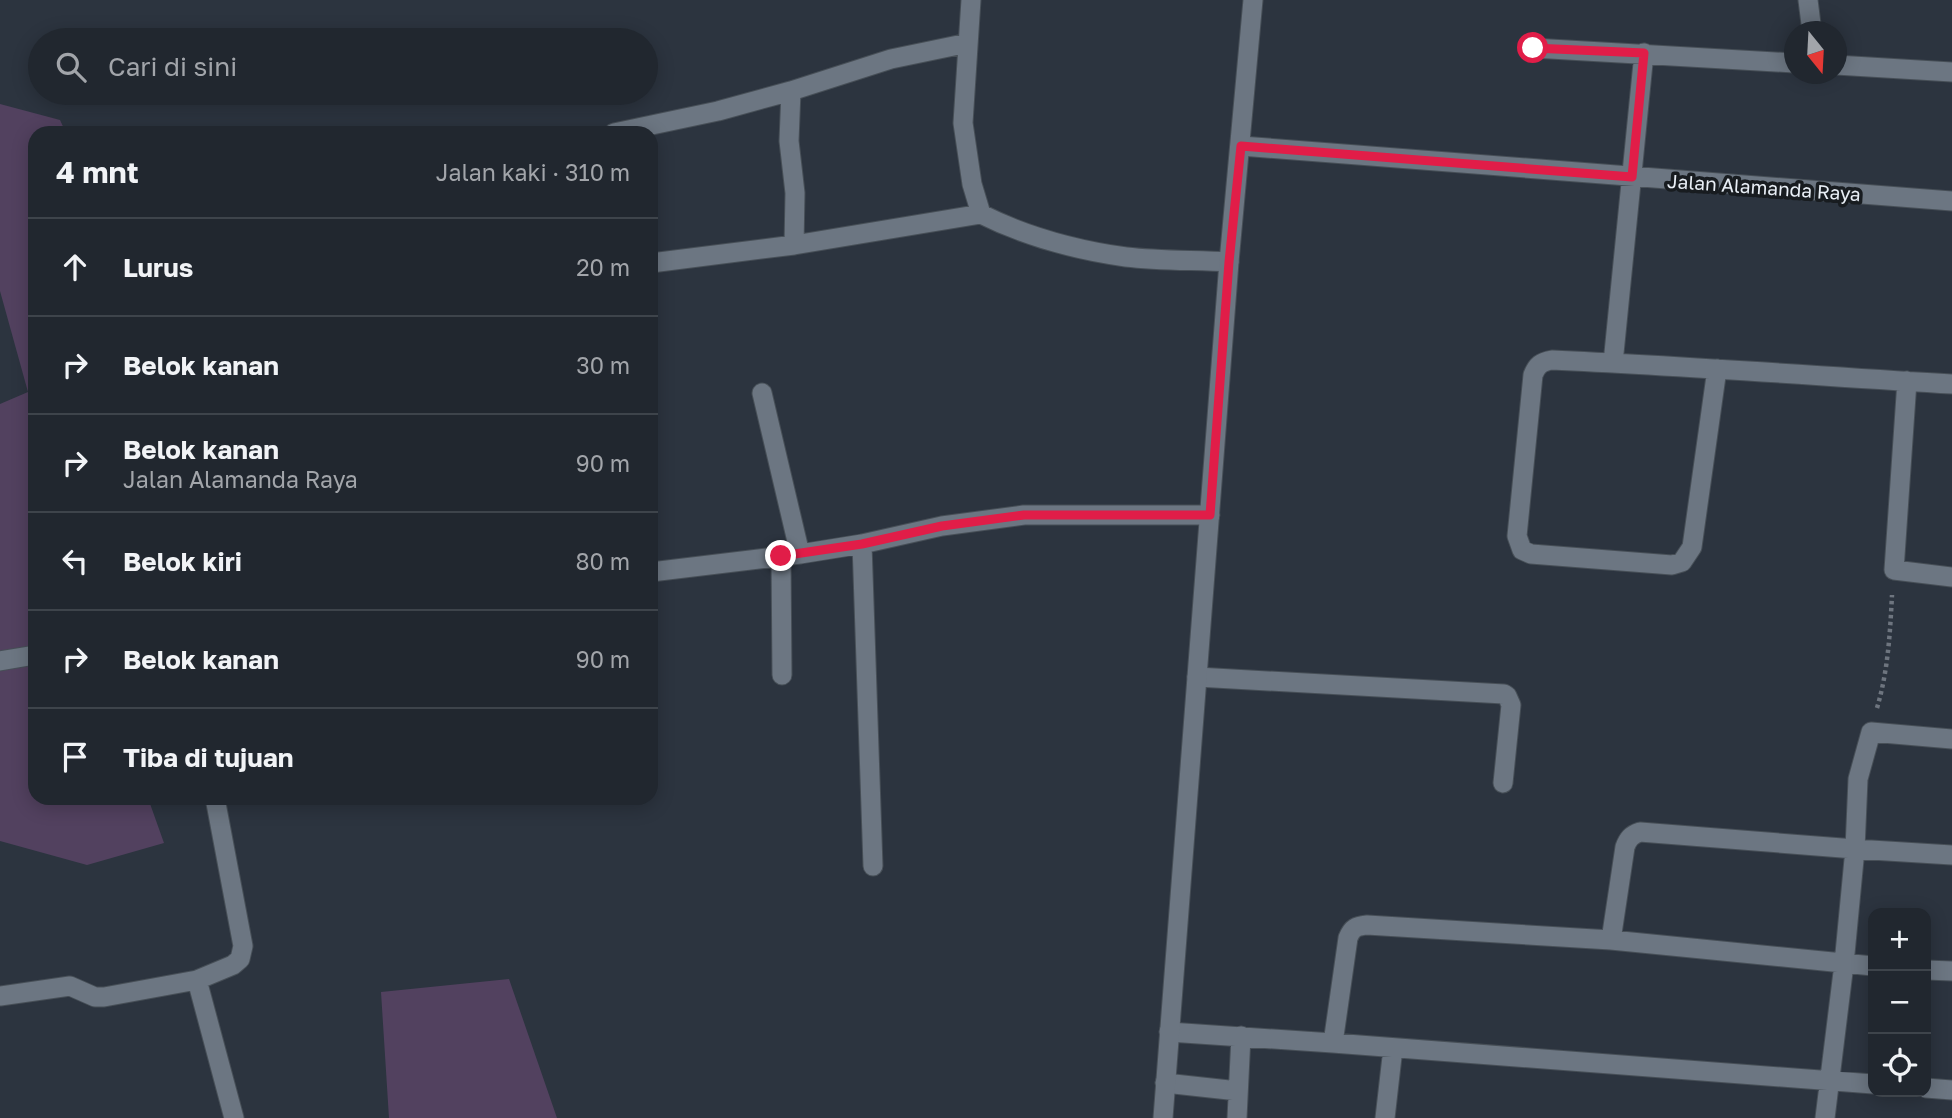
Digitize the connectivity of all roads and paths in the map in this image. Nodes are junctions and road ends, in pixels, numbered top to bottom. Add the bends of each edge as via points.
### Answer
1 (971, 0) edge
2 (1253, 0) edge
3 (1808, 0) edge
4 (1811, 21) edge
5 (968, 43) junction
6 (1533, 48) dead end
7 (1644, 53) junction
8 (1784, 62) edge
9 (1847, 66) edge
10 (1952, 72) edge
11 (791, 91) junction
12 (647, 126) edge
13 (1241, 146) junction
14 (1632, 177) junction
15 (1952, 201) edge
16 (981, 214) junction
17 (794, 245) junction
18 (658, 262) edge
19 (1229, 262) junction
20 (1613, 363) junction
21 (1717, 369) junction
22 (1907, 381) junction
23 (1952, 384) edge
24 (762, 393) dead end
25 (1210, 515) junction
26 (862, 544) junction
27 (791, 555) junction
28 (1894, 570) junction
29 (658, 571) edge
30 (1952, 577) edge
31 (28, 656) edge
32 (0, 661) edge
33 (782, 675) dead end
34 (1197, 677) junction
35 (1871, 732) junction
36 (1952, 739) edge
37 (1503, 783) dead end
38 (216, 805) edge
39 (1855, 849) junction
40 (1952, 855) edge
41 (873, 866) dead end
42 (1611, 940) junction
43 (1844, 964) junction
44 (1868, 966) edge
45 (1931, 970) edge
46 (1952, 971) edge
47 (197, 980) junction
48 (0, 996) edge
49 (1169, 1032) junction
50 (1241, 1036) junction
51 (1333, 1043) junction
52 (1393, 1048) junction
53 (1829, 1081) junction
54 (1165, 1083) junction
55 (1868, 1084) edge
56 (1931, 1088) edge
57 (1952, 1090) edge
58 (1238, 1091) junction
59 (234, 1118) edge
60 (1163, 1118) edge
61 (1237, 1118) edge
62 (1385, 1118) edge
63 (1825, 1118) edge

1 - 5 street
2 - 13 street
3 - 4 street
5 - 11 street via 891,59
5 - 16 street via 964,123 971,184
6 - 7 street
7 - 8 street
7 - 14 street
9 - 10 street
11 - 12 street
11 - 17 street
13 - 14 street, Jalan Alamanda Raya
13 - 19 street
14 - 15 street, Jalan Alamanda Raya
14 - 20 street
16 - 17 street
16 - 19 street via 1046,241 1127,257
17 - 18 street
19 - 25 street
20 - 21 street
20 - 21 street via 1552,360 1536,367 1517,536 1522,550 1672,565 1682,562 1692,547
21 - 22 street
22 - 23 street
22 - 28 street
24 - 27 street
25 - 26 street via 1024,515 942,526
25 - 34 street
26 - 27 street
26 - 41 street
27 - 29 street
27 - 33 street
28 - 30 street
28 - 35 path via 1890,644
31 - 32 street
34 - 37 street via 1504,694 1511,705
34 - 49 street
35 - 36 street
35 - 39 street via 1858,779
38 - 47 street via 243,946 233,965
39 - 40 street
39 - 42 street via 1633,834 1625,847
39 - 43 street
42 - 43 street
42 - 51 street via 1357,926 1348,939
43 - 44 street
43 - 53 street
45 - 46 street
47 - 48 street via 104,997 70,986
47 - 59 street
49 - 50 street
49 - 54 street
50 - 51 street
50 - 58 street
51 - 52 street
52 - 53 street
52 - 62 street
53 - 55 street
53 - 63 street
54 - 58 street
54 - 60 street
56 - 57 street
58 - 61 street

